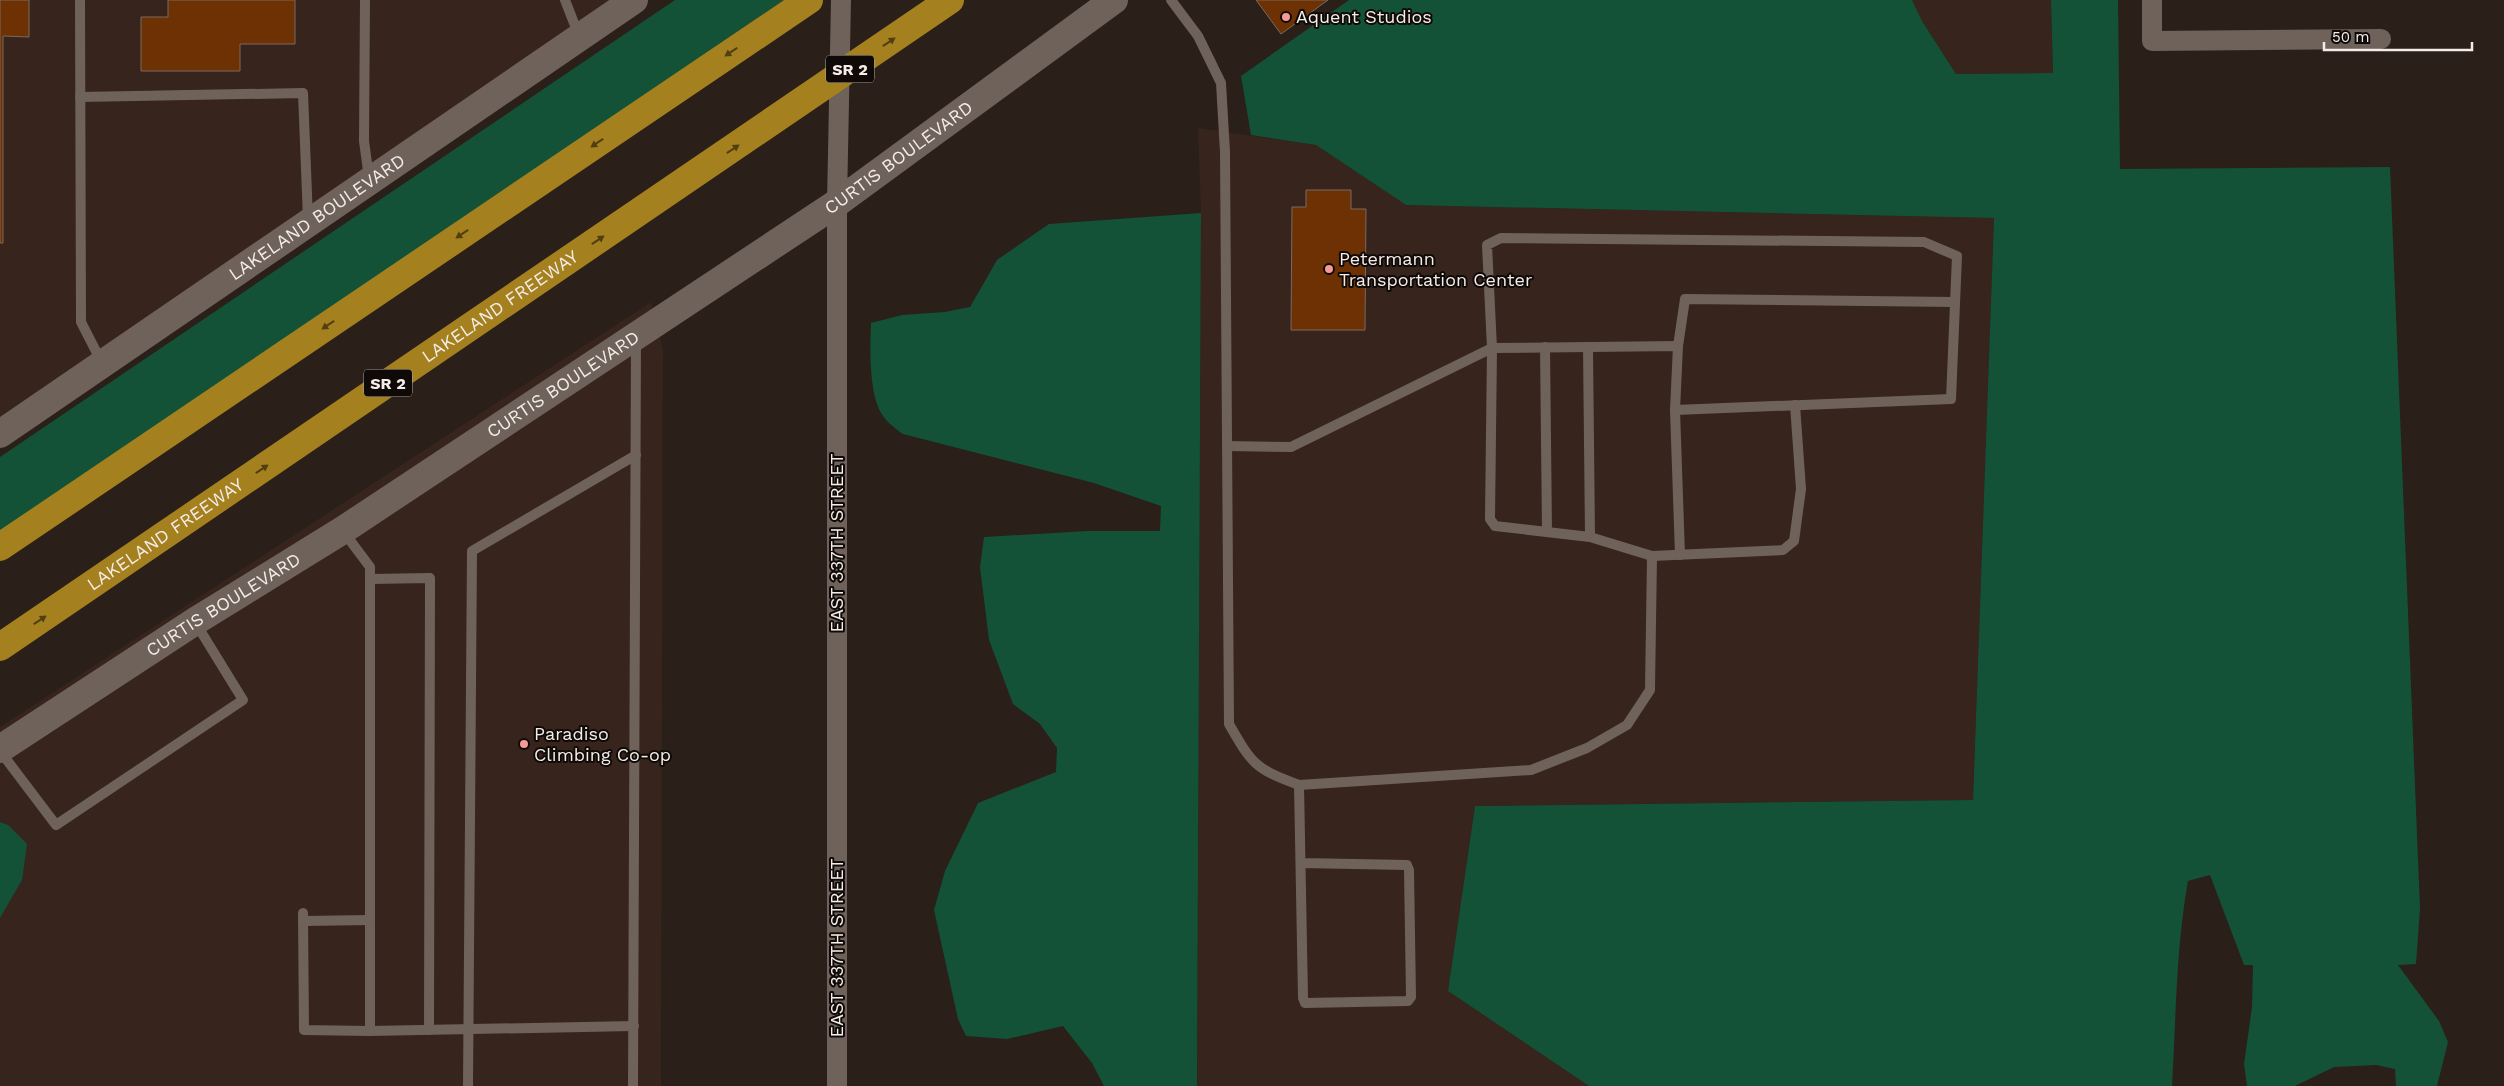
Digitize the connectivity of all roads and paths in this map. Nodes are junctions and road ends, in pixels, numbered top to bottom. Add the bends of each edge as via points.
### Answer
1 (80, 0) edge
2 (365, 0) edge
3 (565, 0) edge
4 (634, 0) edge
5 (809, 0) edge
6 (840, 0) edge
7 (950, 0) edge
8 (1114, 0) edge
9 (1170, 0) edge
10 (2152, 0) edge
11 (580, 37) junction
12 (2381, 38) dead end
13 (80, 97) junction
14 (369, 181) junction
15 (838, 203) junction
16 (308, 223) junction
17 (1955, 302) junction
18 (636, 337) junction
19 (1678, 346) junction
20 (1588, 347) junction
21 (1492, 348) junction
22 (1545, 348) junction
23 (103, 364) junction
24 (1795, 405) junction
25 (1675, 410) junction
26 (0, 434) edge
27 (1227, 446) junction
28 (636, 455) junction
29 (343, 530) junction
30 (1547, 532) junction
31 (1590, 537) junction
32 (0, 547) edge
33 (1680, 555) junction
34 (1652, 556) junction
35 (370, 579) junction
36 (194, 622) junction
37 (0, 647) edge
38 (0, 750) edge
39 (1299, 785) junction
40 (1301, 862) junction
41 (370, 920) junction
42 (634, 1026) junction
43 (370, 1030) junction
44 (429, 1030) junction
45 (468, 1030) junction
46 (468, 1086) edge
47 (633, 1086) edge
48 (837, 1086) edge

1 - 13 lane
2 - 14 lane via 364,141
3 - 11 lane
4 - 11 street, LAKELAND BOULEVARD
5 -> 32 highway
6 - 15 street, EAST 337TH STREET
37 -> 7 highway, LAKELAND FREEWAY / SR 2
8 - 15 street, CURTIS BOULEVARD
9 - 27 lane via 1198,36 1221,83 1225,152
10 - 12 street via 2152,42
11 - 14 street, LAKELAND BOULEVARD
13 - 16 lane via 303,93
13 - 23 lane via 81,322
14 - 16 street, LAKELAND BOULEVARD
15 - 18 street, CURTIS BOULEVARD
15 - 48 street, EAST 337TH STREET
16 - 23 street, LAKELAND BOULEVARD
17 - 19 lane via 1685,299
17 - 21 lane via 1957,256 1924,242 1501,238 1487,245
17 - 24 lane via 1951,399
18 - 28 lane
18 - 29 street, CURTIS BOULEVARD
19 - 20 lane
19 - 25 lane
20 - 22 lane
20 - 31 lane
21 - 22 lane
21 - 27 lane via 1291,447
21 - 30 lane via 1490,519 1495,526
22 - 30 lane
23 - 26 street, LAKELAND BOULEVARD
24 - 25 lane
24 - 33 lane via 1801,489 1794,541 1783,550
25 - 33 lane
27 - 39 lane via 1229,724 1247,755 1267,774
28 - 42 lane
28 - 45 lane via 472,551
29 - 35 lane via 370,567
29 - 36 street, CURTIS BOULEVARD
30 - 31 lane
31 - 34 lane
33 - 34 lane
34 - 39 lane via 1650,690 1627,726 1587,748 1531,770
35 - 41 lane
35 - 44 lane via 430,578
36 - 38 street, CURTIS BOULEVARD
36 - 38 lane via 243,700 56,825
39 - 40 lane
40 - 40 lane via 1305,1003 1408,1001 1411,997 1407,865
41 - 43 lane
41 - 43 lane via 303,917 304,1030
42 - 45 lane
42 - 47 lane
43 - 44 lane
44 - 45 lane
45 - 46 lane

